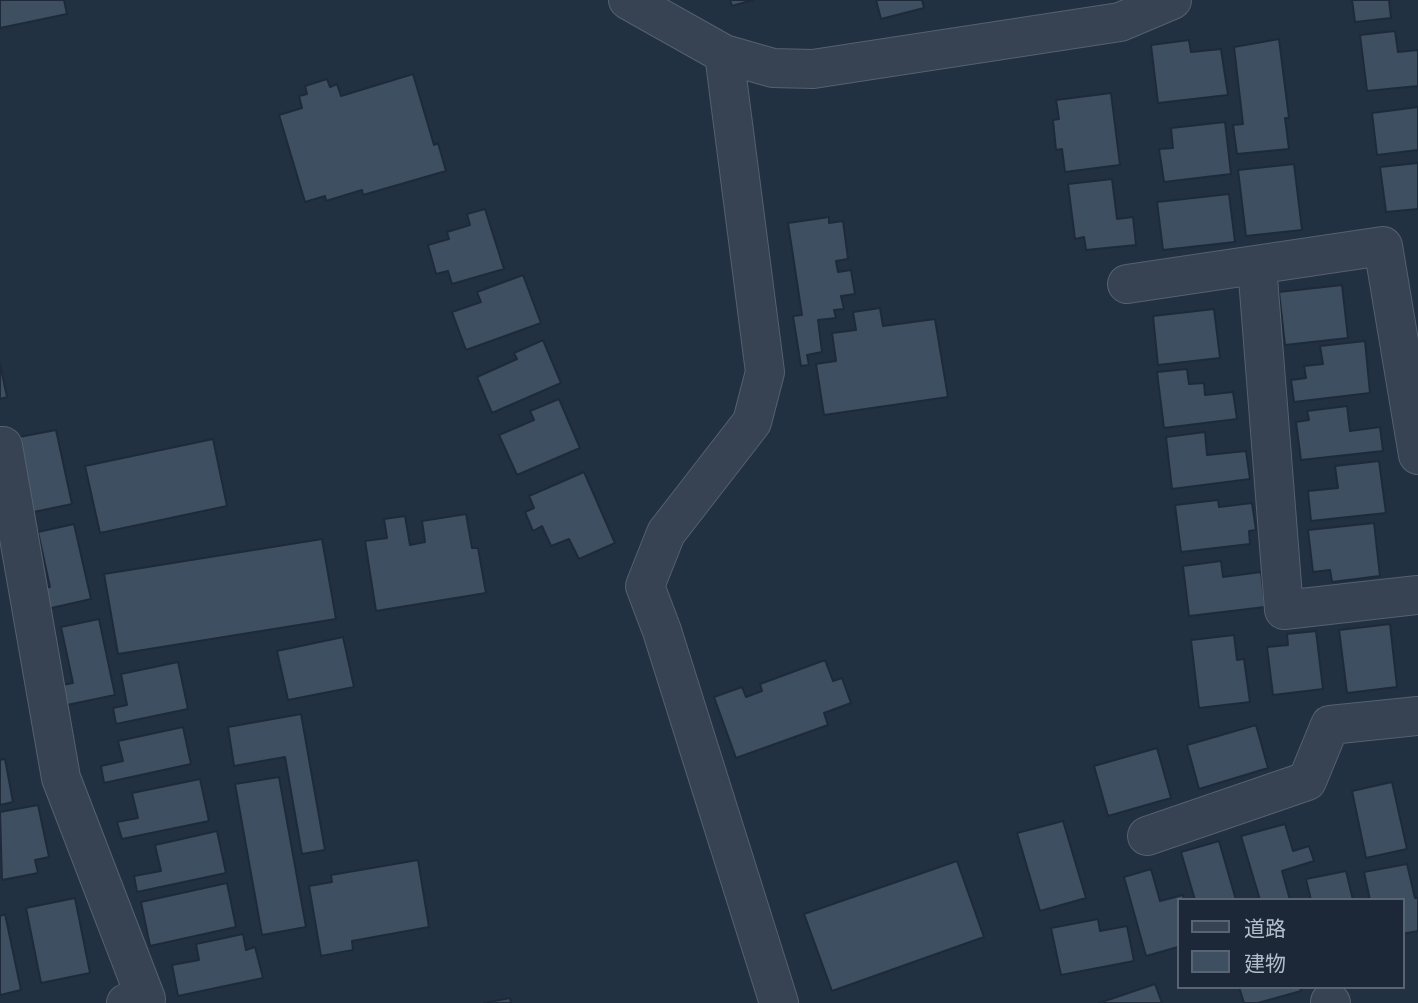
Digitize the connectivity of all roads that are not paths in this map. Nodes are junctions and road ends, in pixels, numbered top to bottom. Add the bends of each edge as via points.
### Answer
1 (628, 0) edge
2 (1172, 0) edge
3 (724, 54) junction
4 (1257, 265) junction
5 (1127, 284) dead end
6 (1409, 348) edge
7 (0, 446) edge
8 (1418, 455) edge
9 (1418, 594) edge
10 (1418, 716) edge
11 (1147, 836) dead end
12 (125, 1003) edge
13 (779, 1003) edge

1 - 3 street
2 - 3 street via 1120,22 813,69 773,68
3 - 13 street via 765,372 752,422 666,533 645,586
4 - 5 street
4 - 6 street via 1383,246
4 - 9 street via 1284,610
6 - 8 street
7 - 12 street via 61,778 145,999
10 - 11 street via 1331,725 1307,781

